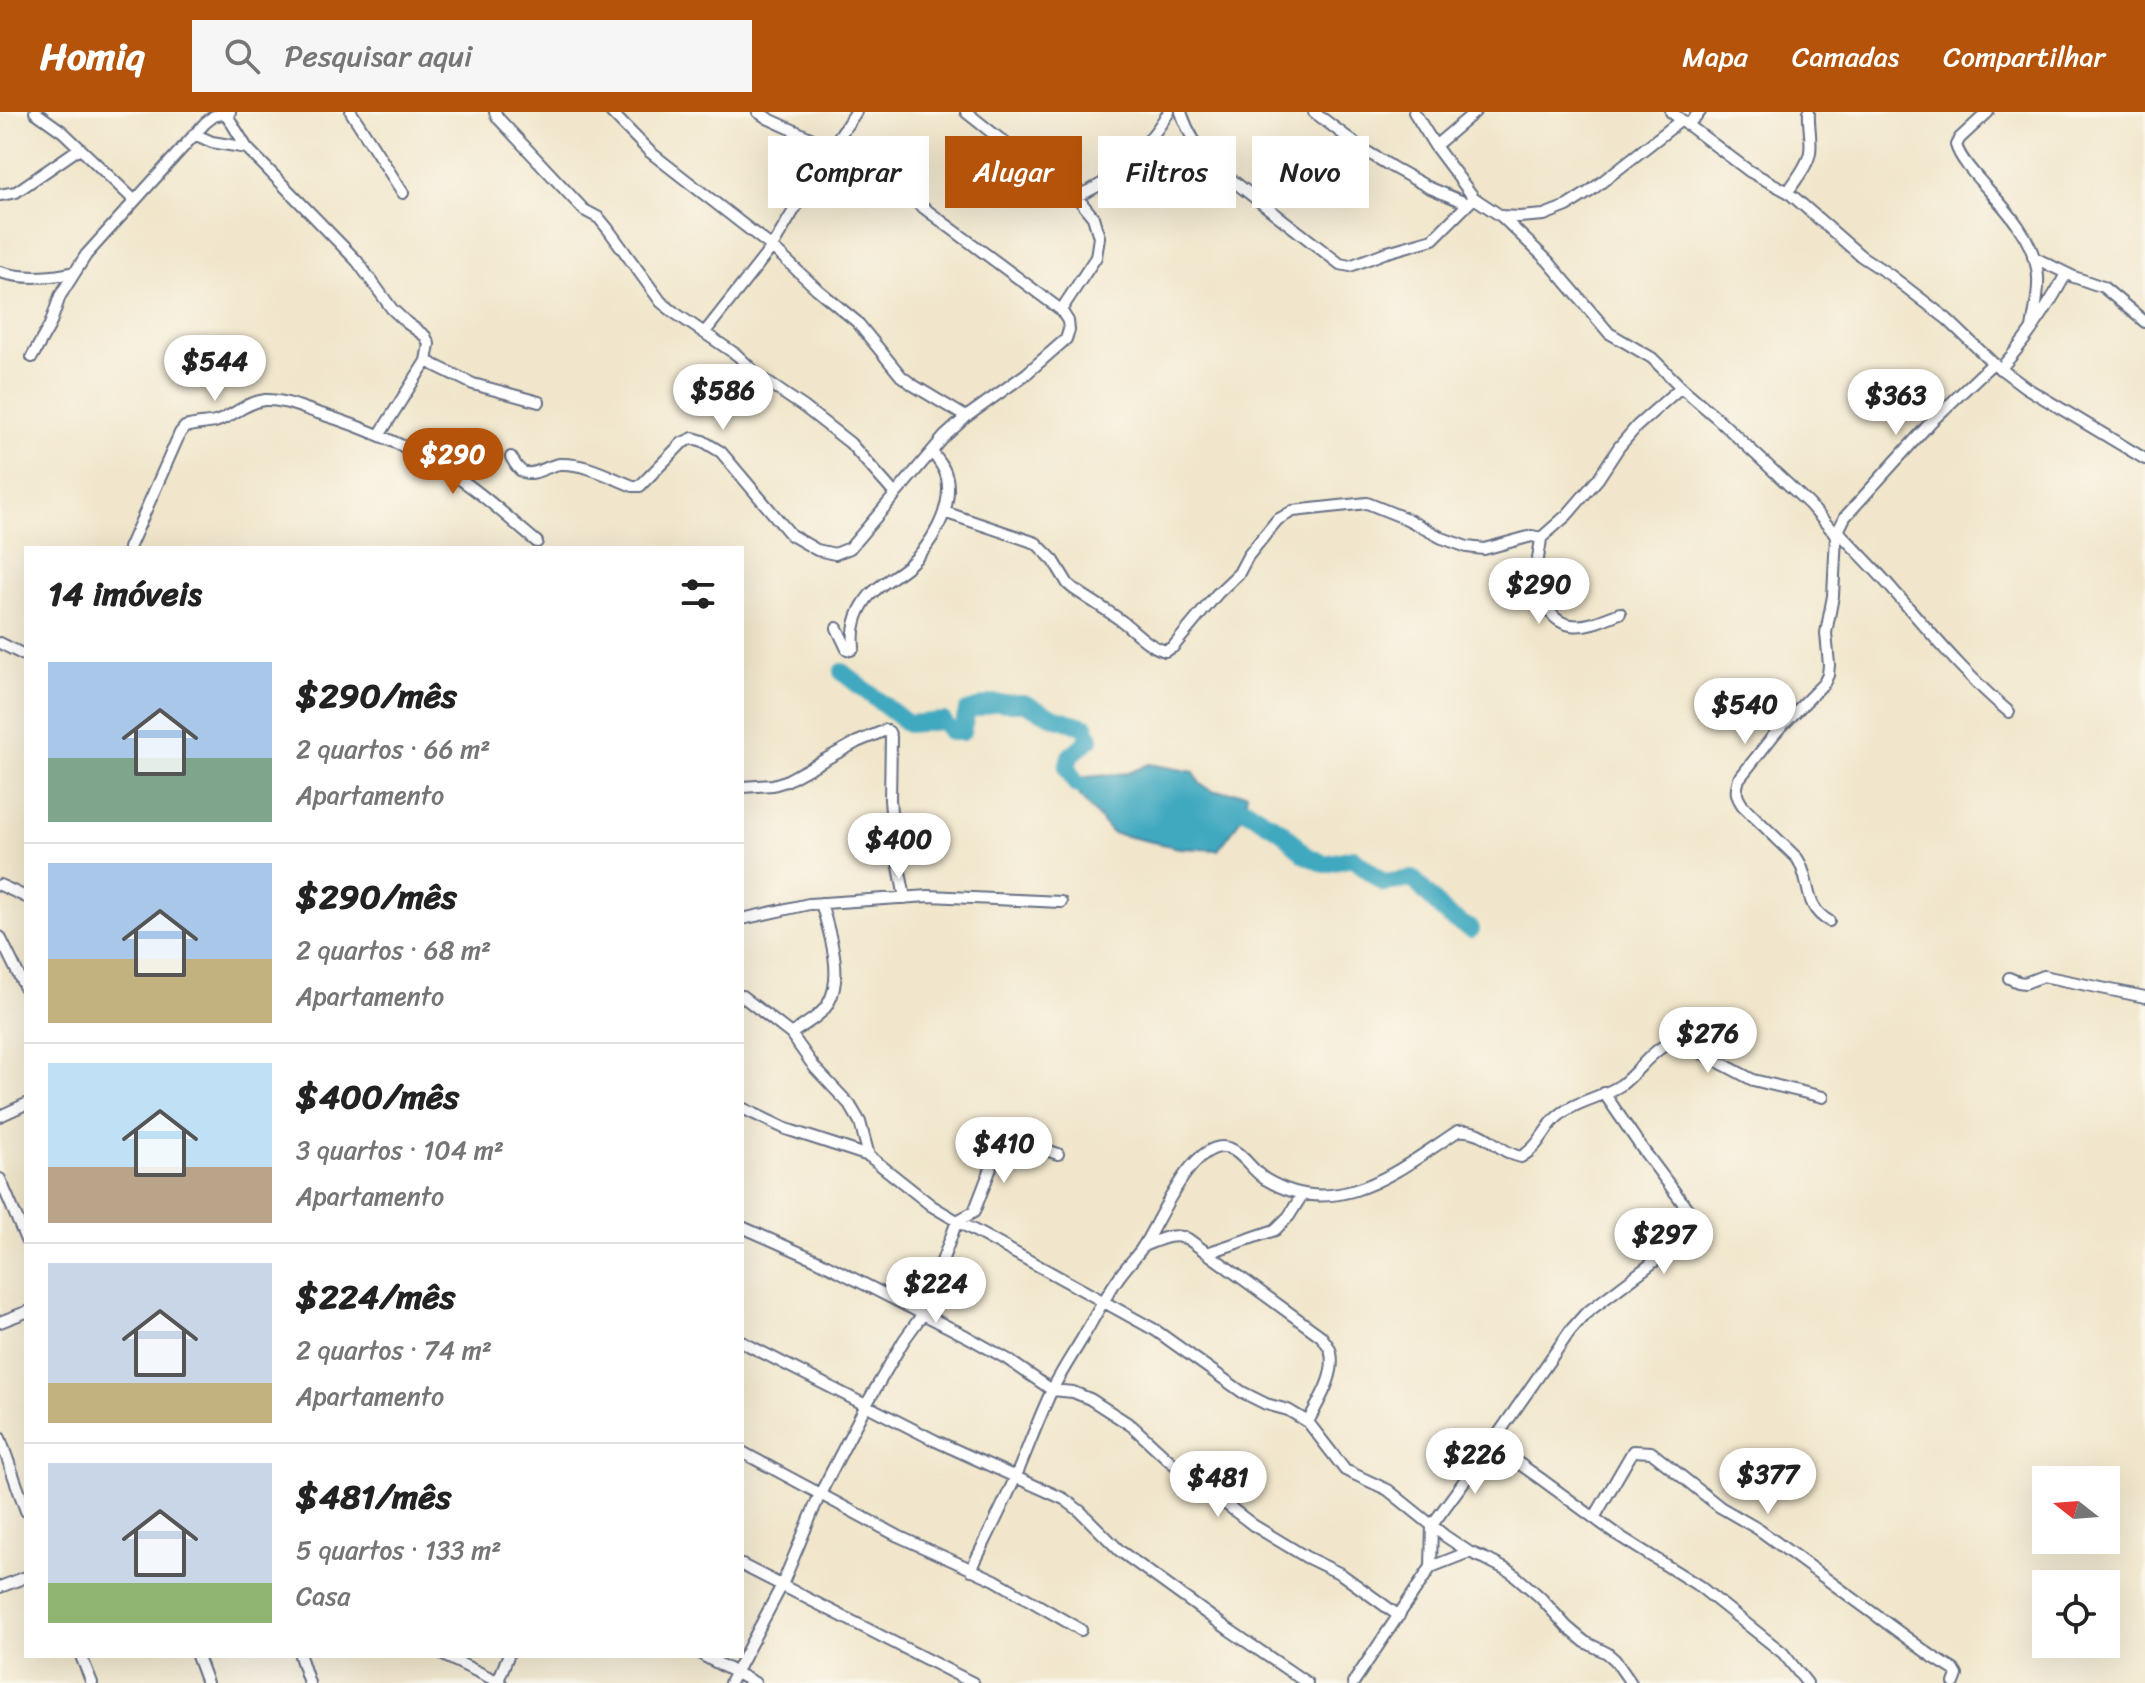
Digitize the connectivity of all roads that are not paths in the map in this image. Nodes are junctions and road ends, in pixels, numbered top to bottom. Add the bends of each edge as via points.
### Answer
1 (35, 112) edge
2 (225, 112) edge
3 (232, 112) edge
4 (351, 112) edge
5 (495, 112) edge
6 (611, 112) edge
7 (758, 112) edge
8 (856, 112) edge
9 (966, 112) edge
10 (1169, 112) edge
11 (1181, 112) edge
12 (1314, 112) edge
13 (1414, 112) edge
14 (1475, 112) edge
15 (1671, 112) edge
16 (1700, 112) edge
17 (1809, 112) edge
18 (1988, 112) edge
19 (1684, 123) junction
20 (194, 134) junction
21 (807, 136) edge
22 (839, 136) edge
23 (996, 136) edge
24 (1435, 146) junction
25 (80, 148) junction
26 (247, 148) junction
27 (1788, 192) junction
28 (403, 193) dead end
29 (1082, 194) edge
30 (0, 195) edge
31 (134, 200) junction
32 (1471, 201) junction
33 (1082, 203) edge
34 (795, 208) edge
35 (924, 208) edge
36 (1501, 216) junction
37 (772, 247) junction
38 (2033, 257) junction
39 (0, 272) edge
40 (74, 272) junction
41 (2066, 274) junction
42 (1061, 310) junction
43 (2145, 322) edge
44 (2032, 328) junction
45 (705, 332) junction
46 (32, 357) dead end
47 (426, 361) junction
48 (1996, 366) junction
49 (1681, 387) junction
50 (539, 402) dead end
51 (966, 417) junction
52 (380, 434) junction
53 (932, 452) junction
54 (511, 457) dead end
55 (2145, 459) edge
56 (895, 494) junction
57 (944, 512) junction
58 (1836, 533) junction
59 (1541, 538) junction
60 (537, 542) dead end
61 (130, 546) edge
62 (1620, 613) dead end
63 (837, 628) dead end
64 (0, 643) edge
65 (24, 655) edge
66 (2009, 712) dead end
67 (744, 787) edge
68 (0, 885) edge
69 (24, 896) edge
70 (905, 898) junction
71 (1061, 902) dead end
72 (821, 903) junction
73 (744, 919) edge
74 (1829, 921) dead end
75 (0, 937) edge
76 (2009, 978) dead end
77 (24, 986) edge
78 (2145, 997) edge
79 (744, 998) edge
80 (791, 1034) junction
81 (1604, 1093) junction
82 (1823, 1097) dead end
83 (24, 1105) edge
84 (744, 1109) edge
85 (0, 1116) edge
86 (1058, 1154) dead end
87 (869, 1156) junction
88 (0, 1179) edge
89 (1302, 1195) junction
90 (957, 1221) junction
91 (744, 1228) edge
92 (24, 1235) edge
93 (1143, 1246) junction
94 (1207, 1253) junction
95 (1103, 1302) junction
96 (24, 1313) edge
97 (922, 1315) junction
98 (0, 1322) edge
99 (744, 1343) edge
100 (1052, 1390) junction
101 (866, 1405) junction
102 (1308, 1422) junction
103 (0, 1438) edge
104 (1490, 1446) junction
105 (744, 1453) edge
106 (1015, 1477) junction
107 (820, 1494) junction
108 (24, 1505) edge
109 (1594, 1518) junction
110 (1432, 1525) junction
111 (1469, 1552) junction
112 (744, 1566) edge
113 (1431, 1567) junction
114 (971, 1570) junction
115 (24, 1578) edge
116 (782, 1585) junction
117 (0, 1587) edge
118 (1399, 1616) junction
119 (1081, 1630) dead end
120 (744, 1655) edge
121 (82, 1658) edge
122 (198, 1658) edge
123 (301, 1658) edge
124 (449, 1658) edge
125 (507, 1658) edge
126 (708, 1658) edge
127 (743, 1658) edge
128 (735, 1672) junction
129 (500, 1682) edge
130 (92, 1683) edge
131 (207, 1683) edge
132 (309, 1683) edge
133 (730, 1683) edge
134 (755, 1683) edge
135 (973, 1683) edge
136 (1307, 1683) edge
137 (1353, 1683) edge
138 (1631, 1683) edge
139 (1807, 1683) edge
140 (1954, 1683) edge

1 - 25 street
2 - 3 street
2 - 20 street
2 - 26 street
4 - 28 street
5 - 45 street via 584,210 599,218 661,302
6 - 37 street via 650,152
7 - 21 street
8 - 22 street
9 - 23 street
10 - 29 street via 1146,145 1103,183
11 - 32 street via 1201,154 1340,264 1350,266 1433,239
12 - 32 street via 1392,167 1428,187
13 - 24 street
14 - 24 street
15 - 19 street
16 - 19 street
17 - 27 street via 1808,160
18 - 38 street via 1960,138 1957,151 2006,209
19 - 27 street via 1749,171
19 - 36 street via 1567,206 1544,215
20 - 26 street
20 - 31 street
24 - 32 street
25 - 30 street via 16,192
25 - 31 street
26 - 47 street via 357,261 392,309 425,336
27 - 48 street via 1861,256 1947,319
31 - 40 street
32 - 36 street
33 - 42 street via 1099,237 1096,257
34 - 37 street
35 - 42 street
36 - 49 street via 1548,261 1609,333 1652,358
37 - 45 street
37 - 51 street via 857,322 901,376
38 - 41 street
38 - 44 street via 2038,280
39 - 40 street
40 - 46 street
41 - 43 street via 2110,292
41 - 44 street
42 - 51 street via 1068,321 1066,339
44 - 48 street via 2016,351
45 - 56 street via 850,443
47 - 50 street via 473,384
47 - 52 street
48 - 55 street
48 - 58 street via 1931,422
49 - 58 street
49 - 59 street via 1637,426 1567,515
51 - 53 street
52 - 60 street via 447,470
52 - 61 street via 276,401 255,402 217,421 185,427
53 - 56 street
53 - 57 street via 947,477
54 - 56 street via 523,472 572,464 640,486 693,438 721,452 791,535 835,554 850,548
57 - 59 street via 1036,543 1068,584 1165,651 1239,573 1277,520 1293,511 1367,503 1442,538 1484,549
57 - 63 street via 919,555 866,599 855,621 851,650
58 - 66 street via 1948,655
58 - 74 street via 1826,633 1828,675 1777,731 1736,788 1743,806 1797,858 1814,908
59 - 62 street via 1537,573 1543,600 1556,620 1572,626
64 - 65 street
67 - 70 street via 786,781 857,742 889,732 893,835
68 - 69 street
70 - 71 street
70 - 72 street
72 - 73 street
72 - 80 street via 835,953 834,987 821,1012
75 - 77 street
76 - 78 street via 2025,983 2043,976
79 - 80 street
80 - 87 street via 855,1111
81 - 82 street via 1633,1076 1668,1044 1681,1042 1753,1080
81 - 89 street via 1569,1108 1521,1157 1478,1133 1458,1131 1358,1191
81 - 104 street via 1696,1225 1585,1314
83 - 85 street
84 - 87 street
86 - 90 street via 1005,1138 974,1212
87 - 90 street
88 - 92 street
89 - 93 street via 1261,1177 1231,1148 1211,1149 1177,1185
89 - 94 street via 1275,1230
90 - 95 street
90 - 97 street
91 - 97 street
93 - 94 street via 1178,1235
93 - 95 street
94 - 102 street via 1321,1336 1331,1350 1327,1382
95 - 100 street
95 - 102 street via 1155,1330 1242,1392
96 - 98 street
97 - 100 street via 997,1353
97 - 101 street
99 - 101 street
100 - 106 street
100 - 118 street via 1090,1399 1132,1426 1253,1525 1341,1574
101 - 106 street
101 - 107 street
102 - 110 street via 1345,1470 1388,1490
103 - 108 street
104 - 109 street
104 - 110 street
105 - 107 street
106 - 114 street
106 - 136 street via 1064,1499 1120,1551
107 - 114 street
107 - 116 street
109 - 139 street via 1699,1586 1783,1653
109 - 140 street via 1633,1451 1651,1452 1720,1507 1954,1670
110 - 111 street
110 - 113 street
111 - 113 street
111 - 138 street via 1511,1572 1567,1627 1615,1660
112 - 116 street
113 - 118 street
114 - 119 street
115 - 117 street
116 - 120 street
116 - 135 street
118 - 137 street
121 - 130 street
122 - 131 street
123 - 132 street
124 - 129 street
125 - 129 street
126 - 128 street
127 - 128 street
128 - 133 street
128 - 134 street

